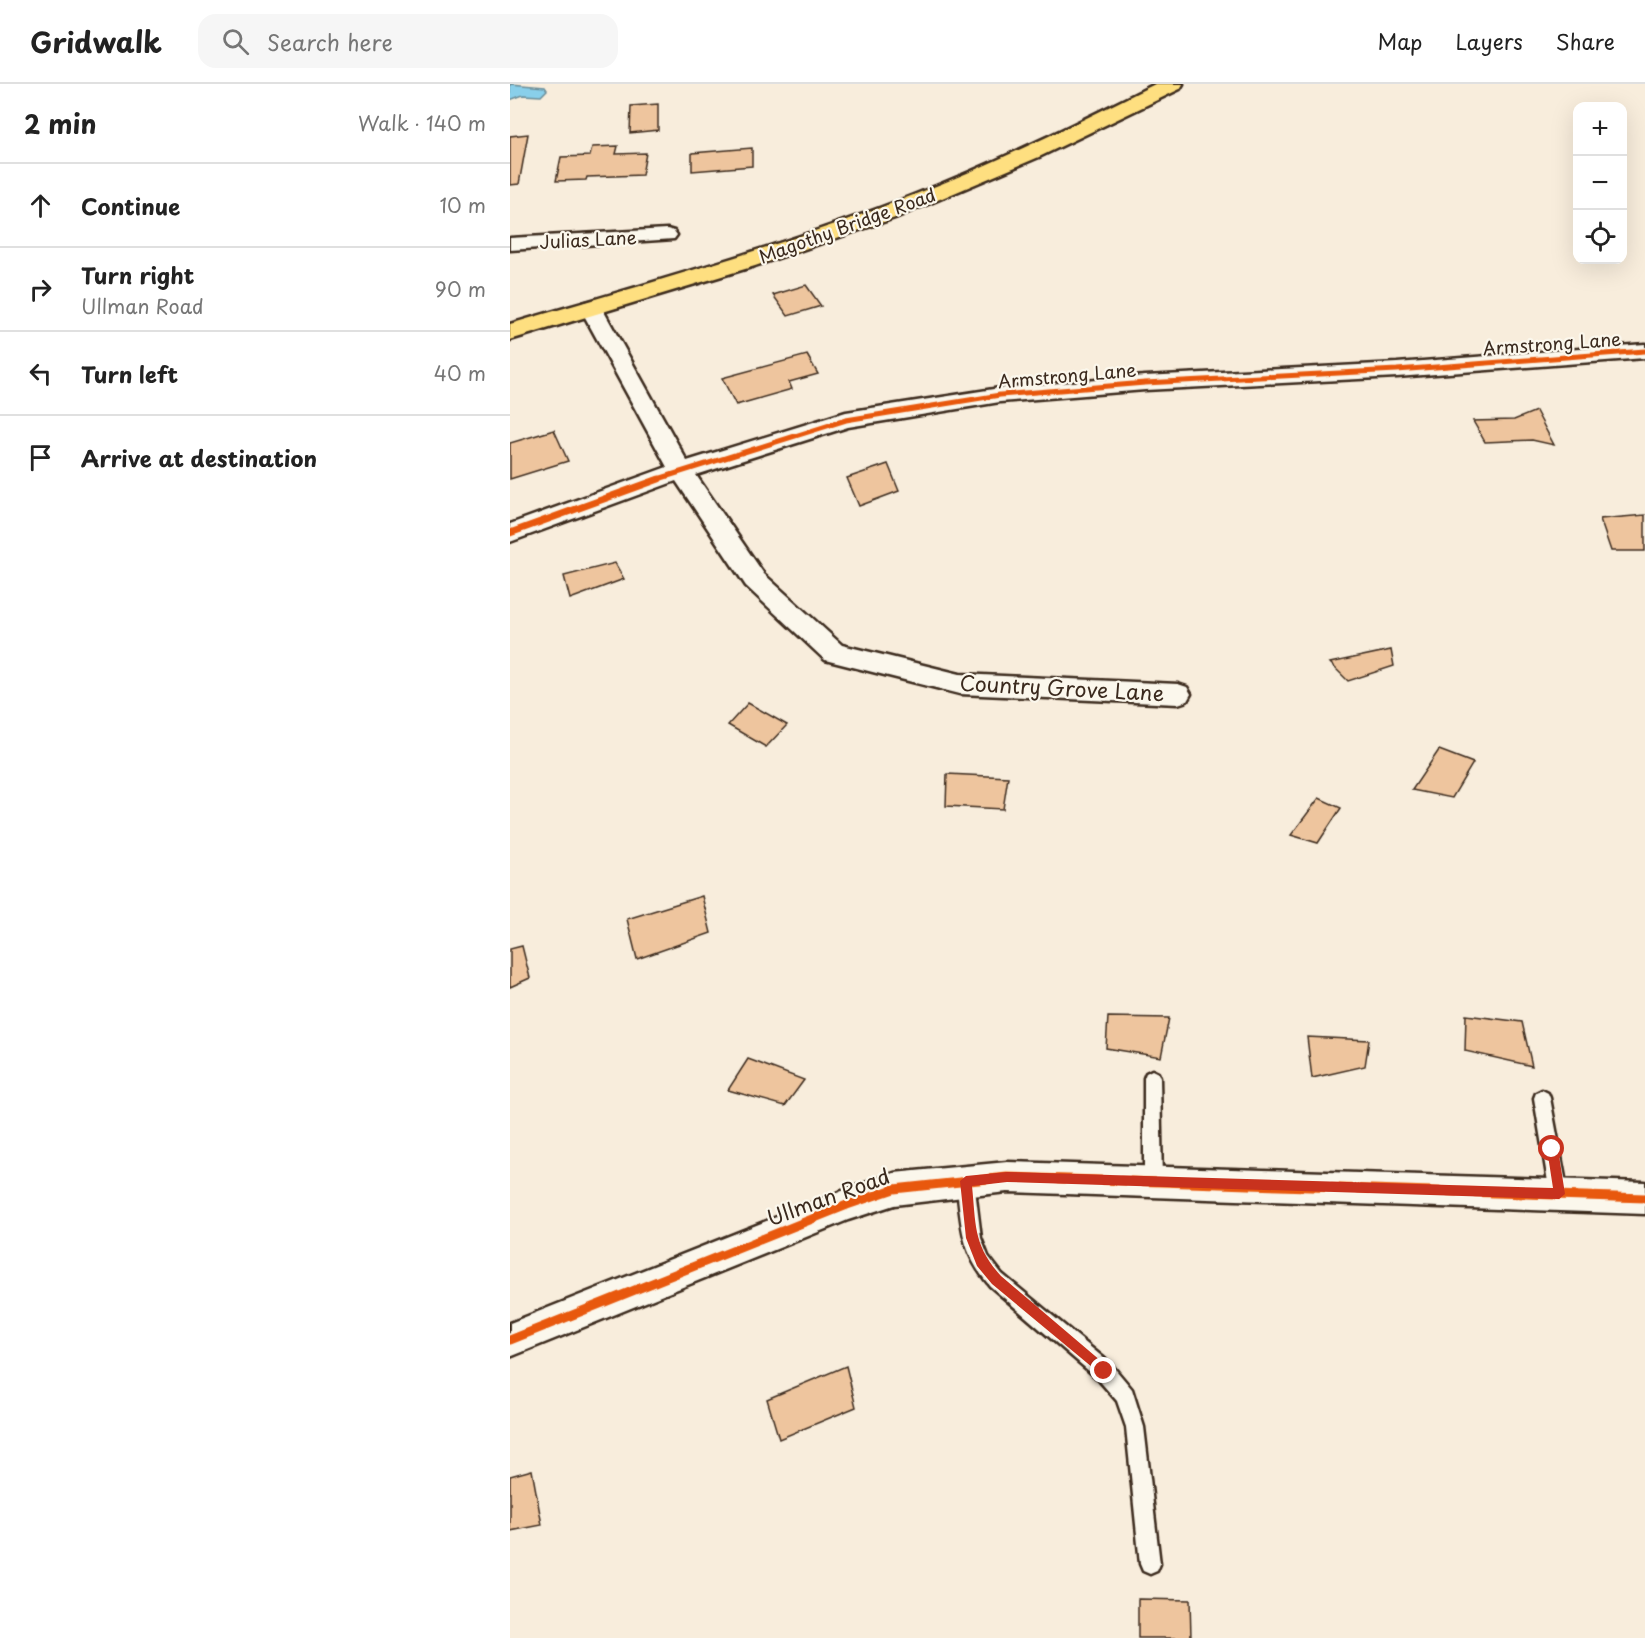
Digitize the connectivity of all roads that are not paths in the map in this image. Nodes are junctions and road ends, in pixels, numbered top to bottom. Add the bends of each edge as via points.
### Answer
1 (1172, 84) edge
2 (667, 235) dead end
3 (510, 244) edge
4 (591, 308) junction
5 (510, 332) edge
6 (1645, 351) edge
7 (681, 471) junction
8 (510, 533) edge
9 (1178, 694) dead end
10 (1152, 1078) dead end
11 (1542, 1098) dead end
12 (966, 1181) junction
13 (1153, 1183) junction
14 (1559, 1194) junction
15 (1645, 1198) edge
16 (510, 1340) edge
17 (1150, 1564) dead end

1 - 4 main road, Magothy Bridge Road via 971,179 887,213 751,260
2 - 3 street, Julias Lane
4 - 5 main road, Magothy Bridge Road
4 - 7 street, Country Grove Lane
6 - 7 street, Armstrong Lane via 1000,395 846,420
7 - 8 street, Armstrong Lane
7 - 9 street, Country Grove Lane via 755,580 834,653 960,684
10 - 13 lane
11 - 14 lane
12 - 13 street, Ullman Road via 1007,1177
12 - 16 street, Ullman Road via 894,1189 847,1205
12 - 17 lane via 972,1238 981,1262 996,1280 1104,1371 1125,1396 1135,1427
13 - 14 street, Ullman Road
14 - 15 street, Ullman Road

